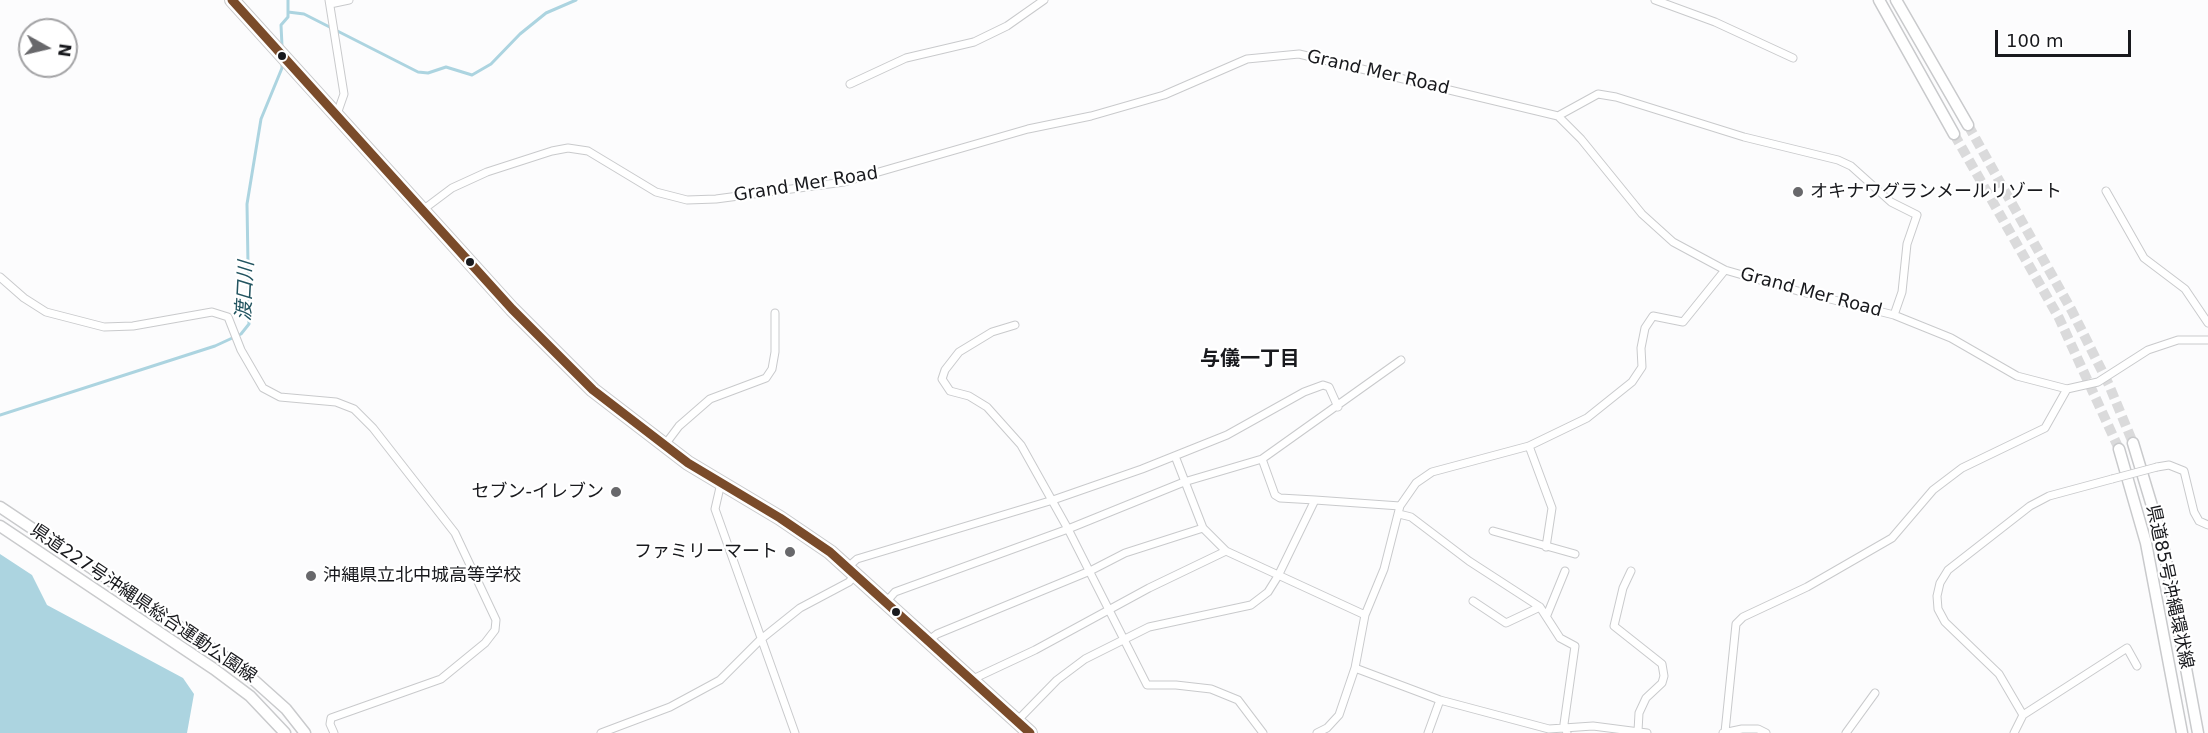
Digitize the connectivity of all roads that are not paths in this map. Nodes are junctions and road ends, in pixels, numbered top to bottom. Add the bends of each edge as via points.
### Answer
1 (232, 0) edge
2 (349, 0) edge
3 (1044, 0) edge
4 (1655, 0) edge
5 (1879, 0) edge
6 (1896, 0) edge
7 (329, 2) edge
8 (1793, 58) dead end
9 (850, 84) dead end
10 (337, 114) junction
11 (1558, 116) junction
12 (1968, 125) tunnel mouth
13 (1954, 134) tunnel mouth
14 (2106, 191) dead end
15 (424, 209) junction
16 (1725, 270) junction
17 (0, 277) edge
18 (775, 313) dead end
19 (1894, 315) junction
20 (2208, 323) edge
21 (1016, 325) dead end
22 (2208, 340) edge
23 (1401, 360) dead end
24 (2067, 389) junction
25 (1338, 407) junction
26 (2133, 443) tunnel mouth
27 (664, 446) junction
28 (1529, 446) junction
29 (2119, 449) tunnel mouth
30 (1174, 456) junction
31 (1262, 459) junction
32 (1184, 482) junction
33 (721, 483) junction
34 (1053, 500) junction
35 (1315, 500) junction
36 (0, 507) edge
37 (1399, 510) junction
38 (2208, 525) edge
39 (0, 526) edge
40 (1203, 528) junction
41 (1068, 529) junction
42 (1493, 531) dead end
43 (1546, 547) junction
44 (1226, 551) junction
45 (1575, 554) dead end
46 (852, 571) junction
47 (1090, 571) junction
48 (1565, 571) dead end
49 (1631, 571) dead end
50 (1278, 576) junction
51 (887, 601) junction
52 (1473, 601) dead end
53 (1540, 607) junction
54 (1109, 610) junction
55 (1365, 615) junction
56 (1547, 615) junction
57 (1125, 639) junction
58 (760, 640) junction
59 (929, 640) junction
60 (2137, 666) dead end
61 (1355, 668) junction
62 (973, 679) junction
63 (1875, 693) dead end
64 (1440, 700) junction
65 (2023, 715) junction
66 (1017, 721) junction
67 (1567, 731) edge
68 (1638, 731) junction
69 (285, 733) edge
70 (306, 733) edge
71 (334, 733) edge
72 (602, 733) edge
73 (795, 733) edge
74 (1030, 733) edge
75 (1263, 733) edge
76 (1317, 733) edge
77 (1428, 733) edge
78 (1647, 733) edge
79 (1724, 733) edge
80 (1766, 733) edge
81 (1846, 733) edge
82 (2014, 733) edge
83 (2182, 733) edge
84 (2198, 733) edge

1 - 10 highway
2 - 7 street
3 - 9 street via 1007,26 974,42 906,58
4 - 8 street
5 - 13 main road
6 - 12 main road
7 - 10 street via 344,94
10 - 15 highway
11 - 15 street, Grand Mer Road via 1338,62 1299,54 1268,55 1247,59 1164,95 844,182 687,200 656,192 588,152 568,148 486,172 452,188
11 - 16 street, Grand Mer Road via 1642,214 1674,242
11 - 19 street via 1598,94 1616,97 1851,166 1891,202 1917,215 1907,244 1902,292
14 - 20 street via 2144,258 2185,289
15 - 27 highway via 566,364
16 - 19 street, Grand Mer Road
16 - 28 street via 1683,322 1653,316 1645,328 1642,367 1632,382 1587,418
17 - 71 street via 46,312 104,327 212,312 228,317 230,328 263,388 280,397 336,402 354,409 455,533 496,620 495,630 441,679 331,718
18 - 27 street via 775,352 766,378 710,399 679,426
19 - 24 street, Grand Mer Road via 1951,338 2017,376
21 - 34 street via 992,332 959,352 942,380 950,391 987,407 1021,445
22 - 24 street, Grand Mer Road via 2178,340 2148,350 2098,382
23 - 25 street
24 - 79 street via 2045,428 1962,468 1933,490 1892,538 1736,624
25 - 30 street via 1329,387 1323,385 1227,435
25 - 31 street
26 - 84 main road, 県道85号沖縄環状線 via 2162,539
27 - 33 highway
28 - 37 street via 1432,472 1416,483
28 - 43 street via 1552,508
29 - 83 main road, 県道85号沖縄環状線 via 2146,543
30 - 32 street
30 - 34 street
31 - 32 street
31 - 35 street via 1275,495
32 - 40 street
32 - 41 street
33 - 46 highway via 806,535
33 - 58 street via 715,509
34 - 41 street
34 - 46 street via 857,560
35 - 37 street
35 - 50 street
36 - 70 main road, 県道227号沖縄県総合運動公園線 via 238,666
37 - 53 street
37 - 55 street via 1384,569
38 - 65 street, bridge via 2199,521 2194,512 2184,471 2169,465 2157,467 2049,496 2030,506 1948,570 1940,583 1938,609 1945,622 2000,674
39 - 69 main road, 県道227号沖縄県総合運動公園線 via 223,675 250,696
40 - 44 street
40 - 47 street via 1125,553
41 - 47 street
41 - 51 street via 894,592
42 - 43 street
43 - 45 street
44 - 50 street
44 - 54 street
46 - 51 highway
46 - 58 street via 849,582 800,608
47 - 54 street
47 - 59 street
48 - 56 street
49 - 68 street via 1614,627 1662,664 1664,676 1646,698 1639,713
50 - 55 street
50 - 57 street via 1268,592 1251,605 1149,627
51 - 59 highway
52 - 53 street via 1506,623
53 - 56 street
54 - 57 street
54 - 62 street
55 - 61 street
56 - 67 street via 1560,638 1575,646 1564,724
57 - 66 street via 1086,659 1057,680
57 - 75 street via 1147,685 1211,689 1238,700
58 - 72 street via 720,680 670,707
58 - 73 street
59 - 62 highway
60 - 65 street via 2127,648
61 - 64 street
61 - 76 street via 1340,715
62 - 66 highway
63 - 81 street
64 - 67 street
64 - 77 street
65 - 82 street
66 - 74 highway
67 - 68 street via 1593,726
68 - 78 street
79 - 80 street via 1742,729

